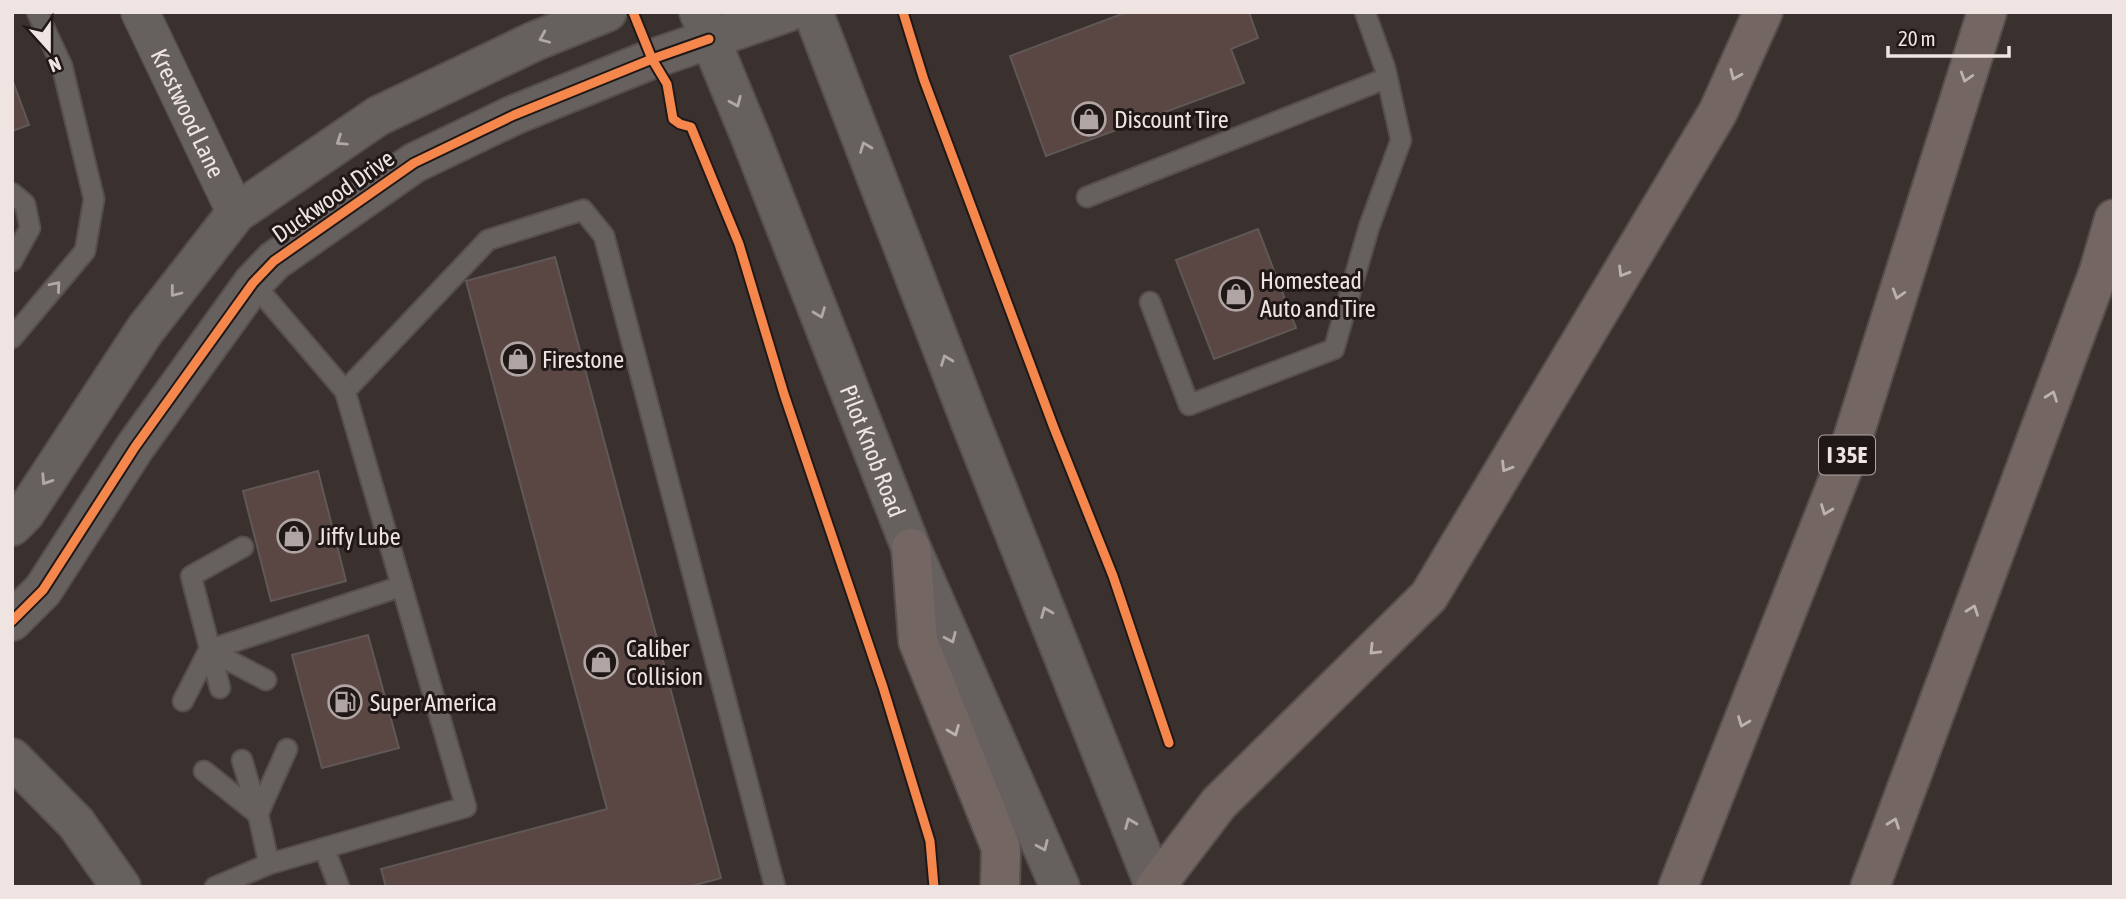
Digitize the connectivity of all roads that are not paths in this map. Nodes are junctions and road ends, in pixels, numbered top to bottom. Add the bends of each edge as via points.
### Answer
1 (37, 12) edge
2 (139, 12) edge
3 (607, 12) edge
4 (788, 12) edge
5 (813, 12) edge
6 (1365, 12) edge
7 (1763, 12) edge
8 (1987, 12) edge
9 (704, 26) edge
10 (1387, 78) junction
11 (12, 193) edge
12 (1087, 197) dead end
13 (236, 213) junction
14 (2114, 219) edge
15 (12, 261) edge
16 (253, 283) junction
17 (1150, 302) dead end
18 (12, 338) edge
19 (345, 391) junction
20 (12, 526) edge
21 (243, 547) dead end
22 (911, 548) junction
23 (402, 586) junction
24 (12, 621) edge
25 (209, 650) junction
26 (266, 680) dead end
27 (220, 688) dead end
28 (183, 701) dead end
29 (287, 749) dead end
30 (12, 758) edge
31 (242, 760) dead end
32 (204, 771) dead end
33 (258, 814) junction
34 (324, 848) junction
35 (269, 864) junction
36 (121, 887) edge
37 (215, 887) edge
38 (339, 887) edge
39 (775, 887) edge
40 (1000, 887) edge
41 (1060, 887) edge
42 (1155, 887) edge
43 (1678, 887) edge
44 (1870, 887) edge

18 -> 1 lane via 85,251 94,199 62,66
2 - 13 street, Krestwood Lane
3 -> 13 main road, Duckwood Drive via 379,116
4 - 9 main road, Duckwood Drive
42 -> 5 main road
6 - 10 lane
7 -> 42 highway via 1718,112 1429,596 1219,803
8 -> 43 highway, I 35E via 1845,463
9 - 16 main road, Duckwood Drive via 652,59 414,163 274,261
9 -> 22 main road, Pilot Knob Road
10 - 12 lane
10 - 17 lane via 1401,140 1369,227 1334,349 1189,405
11 - 15 lane via 25,204 30,228
13 -> 20 main road, Duckwood Drive via 145,330
44 -> 14 highway via 2099,271
16 - 19 lane
16 - 24 main road, Duckwood Drive via 135,447 43,590
19 - 23 lane
19 - 39 lane via 488,240 583,210 604,236
21 - 25 lane via 191,576
22 -> 40 highway via 918,641 1002,848
22 -> 41 main road, Pilot Knob Road
23 - 25 lane
23 - 34 lane via 466,807
25 - 26 lane
25 - 27 lane
25 - 28 lane
29 - 33 lane
30 - 36 main road via 76,823
31 - 33 lane
32 - 33 lane
33 - 35 lane
34 - 35 lane
34 - 38 lane
35 - 37 lane

